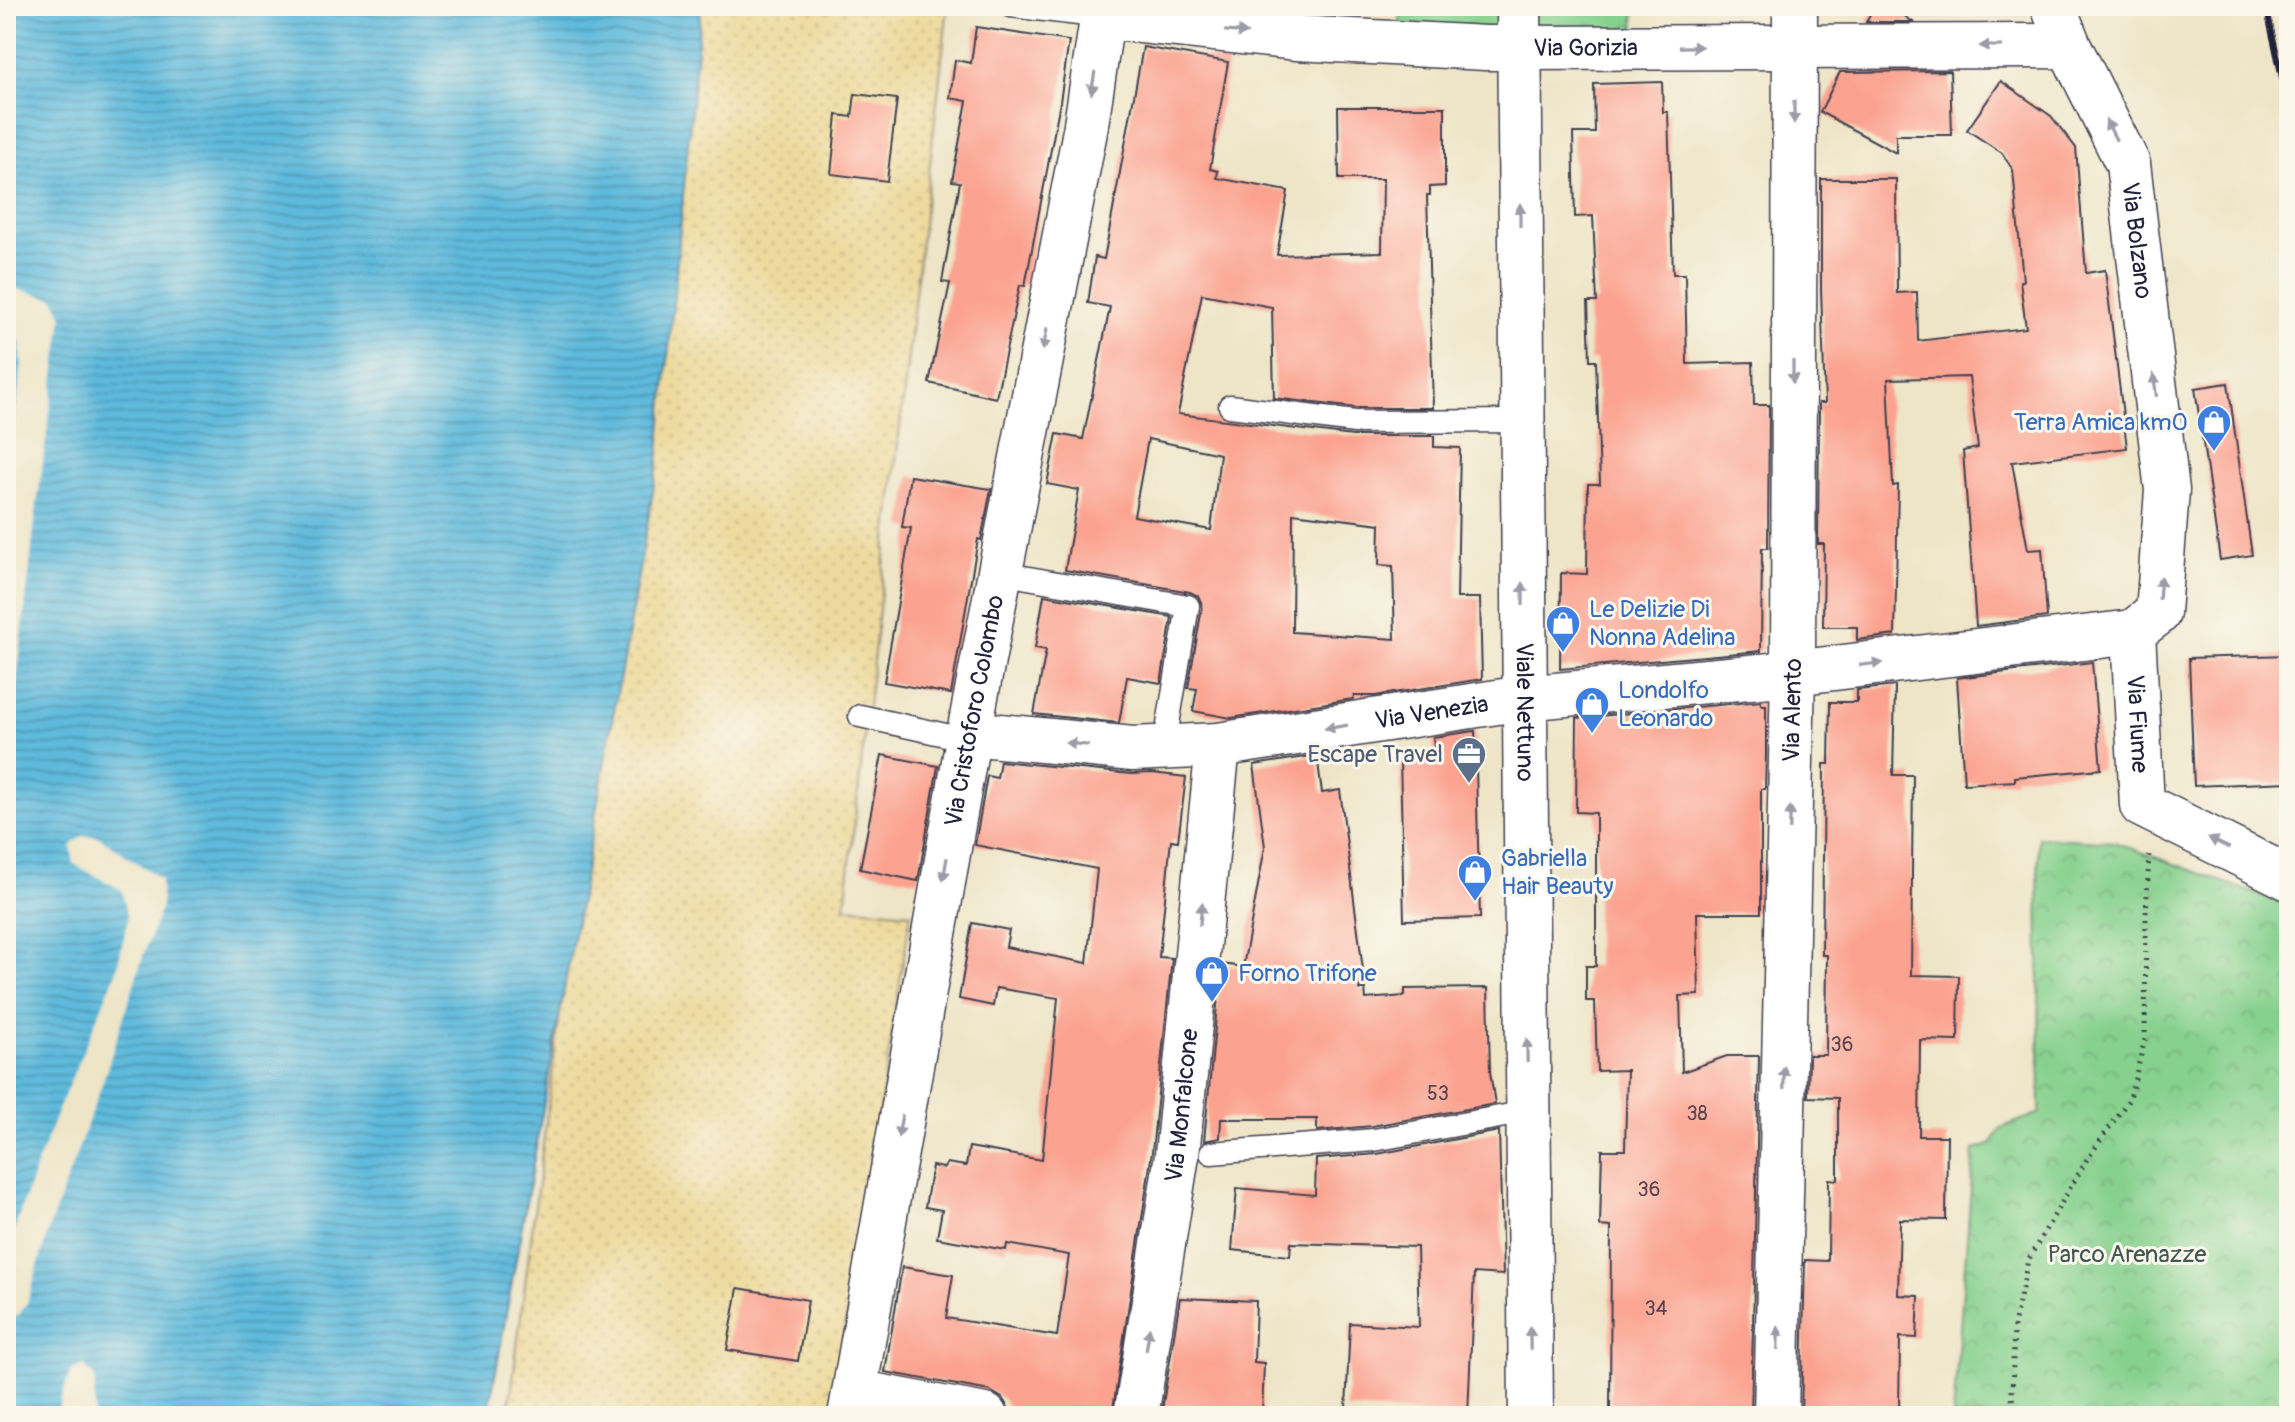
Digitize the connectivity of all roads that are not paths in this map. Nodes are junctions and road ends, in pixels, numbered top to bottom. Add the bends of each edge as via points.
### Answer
1 (1011, 6) edge
2 (2053, 6) edge
3 (1104, 11) edge
4 (1794, 26) edge
5 (1519, 27) edge
6 (2069, 46) junction
7 (1230, 406) dead end
8 (1522, 421) junction
9 (1000, 573) junction
10 (2133, 632) junction
11 (1793, 673) junction
12 (1523, 698) junction
13 (860, 716) dead end
14 (969, 737) junction
15 (1218, 745) junction
16 (1164, 748) junction
17 (2289, 878) edge
18 (1527, 1112) junction
19 (1211, 1153) dead end
20 (852, 1404) edge
21 (985, 1416) edge
22 (1136, 1416) edge
23 (1531, 1416) edge
24 (1776, 1416) edge

1 - 3 lane
2 - 6 street, Via Bolzano
3 -> 5 street, Via Gorizia via 1296,38
3 -> 9 street, Via Cristoforo Colombo
5 -> 4 street, Via Gorizia
6 -> 4 street, Via Gorizia
4 -> 11 street, Via Alento
8 -> 5 street, Viale Nettuno
10 -> 6 street, Via Bolzano via 2158,613 2167,490 2128,164
7 - 8 lane via 1355,422
12 -> 8 street, Viale Nettuno
9 - 14 street, Via Cristoforo Colombo
9 - 16 lane via 1188,606
11 -> 10 street, Via Venezia
17 -> 10 street, Via Fiume via 2142,805
11 - 12 street, Via Venezia
24 -> 11 street, Via Alento
12 -> 15 street, Via Venezia
18 -> 12 street, Viale Nettuno
13 - 14 lane
16 -> 14 street, Via Venezia
14 -> 20 street, Via Cristoforo Colombo
15 - 16 street, Via Venezia
22 -> 15 street, Via Monfalcone via 1177,1155
18 - 19 lane via 1374,1140
23 -> 18 street, Viale Nettuno
20 - 21 street

